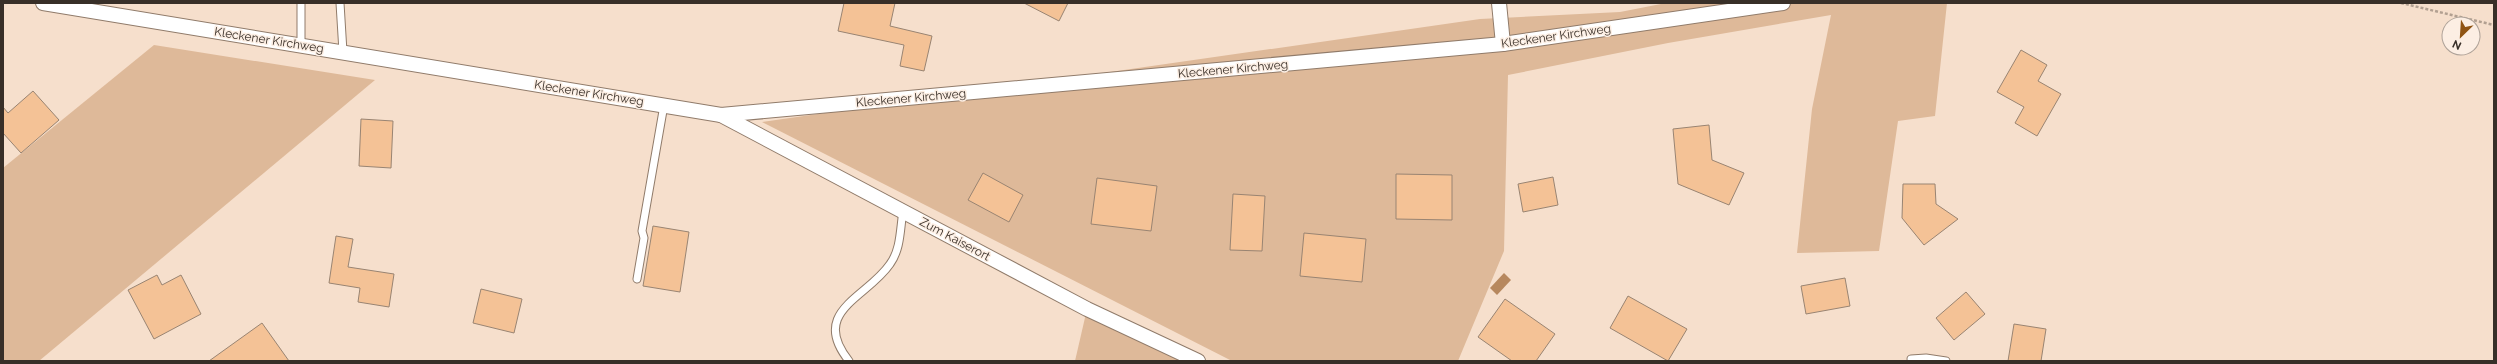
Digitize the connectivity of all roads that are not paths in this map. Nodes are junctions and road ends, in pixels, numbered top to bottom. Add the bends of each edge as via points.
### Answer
1 (43, 3) edge
2 (301, 3) edge
3 (340, 3) edge
4 (1499, 3) edge
5 (1783, 3) edge
6 (1503, 44) junction
7 (301, 45) junction
8 (343, 52) junction
9 (664, 105) junction
10 (721, 115) junction
11 (903, 211) junction
12 (637, 280) dead end
13 (1911, 359) dead end
14 (1194, 360) edge
15 (849, 361) edge
16 (1946, 361) edge

1 - 7 street, Kleckener Kirchweg
2 - 7 lane
3 - 8 lane
4 - 6 street
5 - 6 street, Kleckener Kirchweg
6 - 10 street, Kleckener Kirchweg
7 - 8 street, Kleckener Kirchweg
8 - 9 street, Kleckener Kirchweg
9 - 10 street, Kleckener Kirchweg
9 - 12 lane via 642,231 644,238
10 - 11 street, Zum Kaiserort
11 - 14 street, Zum Kaiserort via 1087,309
11 - 15 lane via 899,245 890,264 843,308 836,321 836,338
13 - 16 lane via 1931,358

